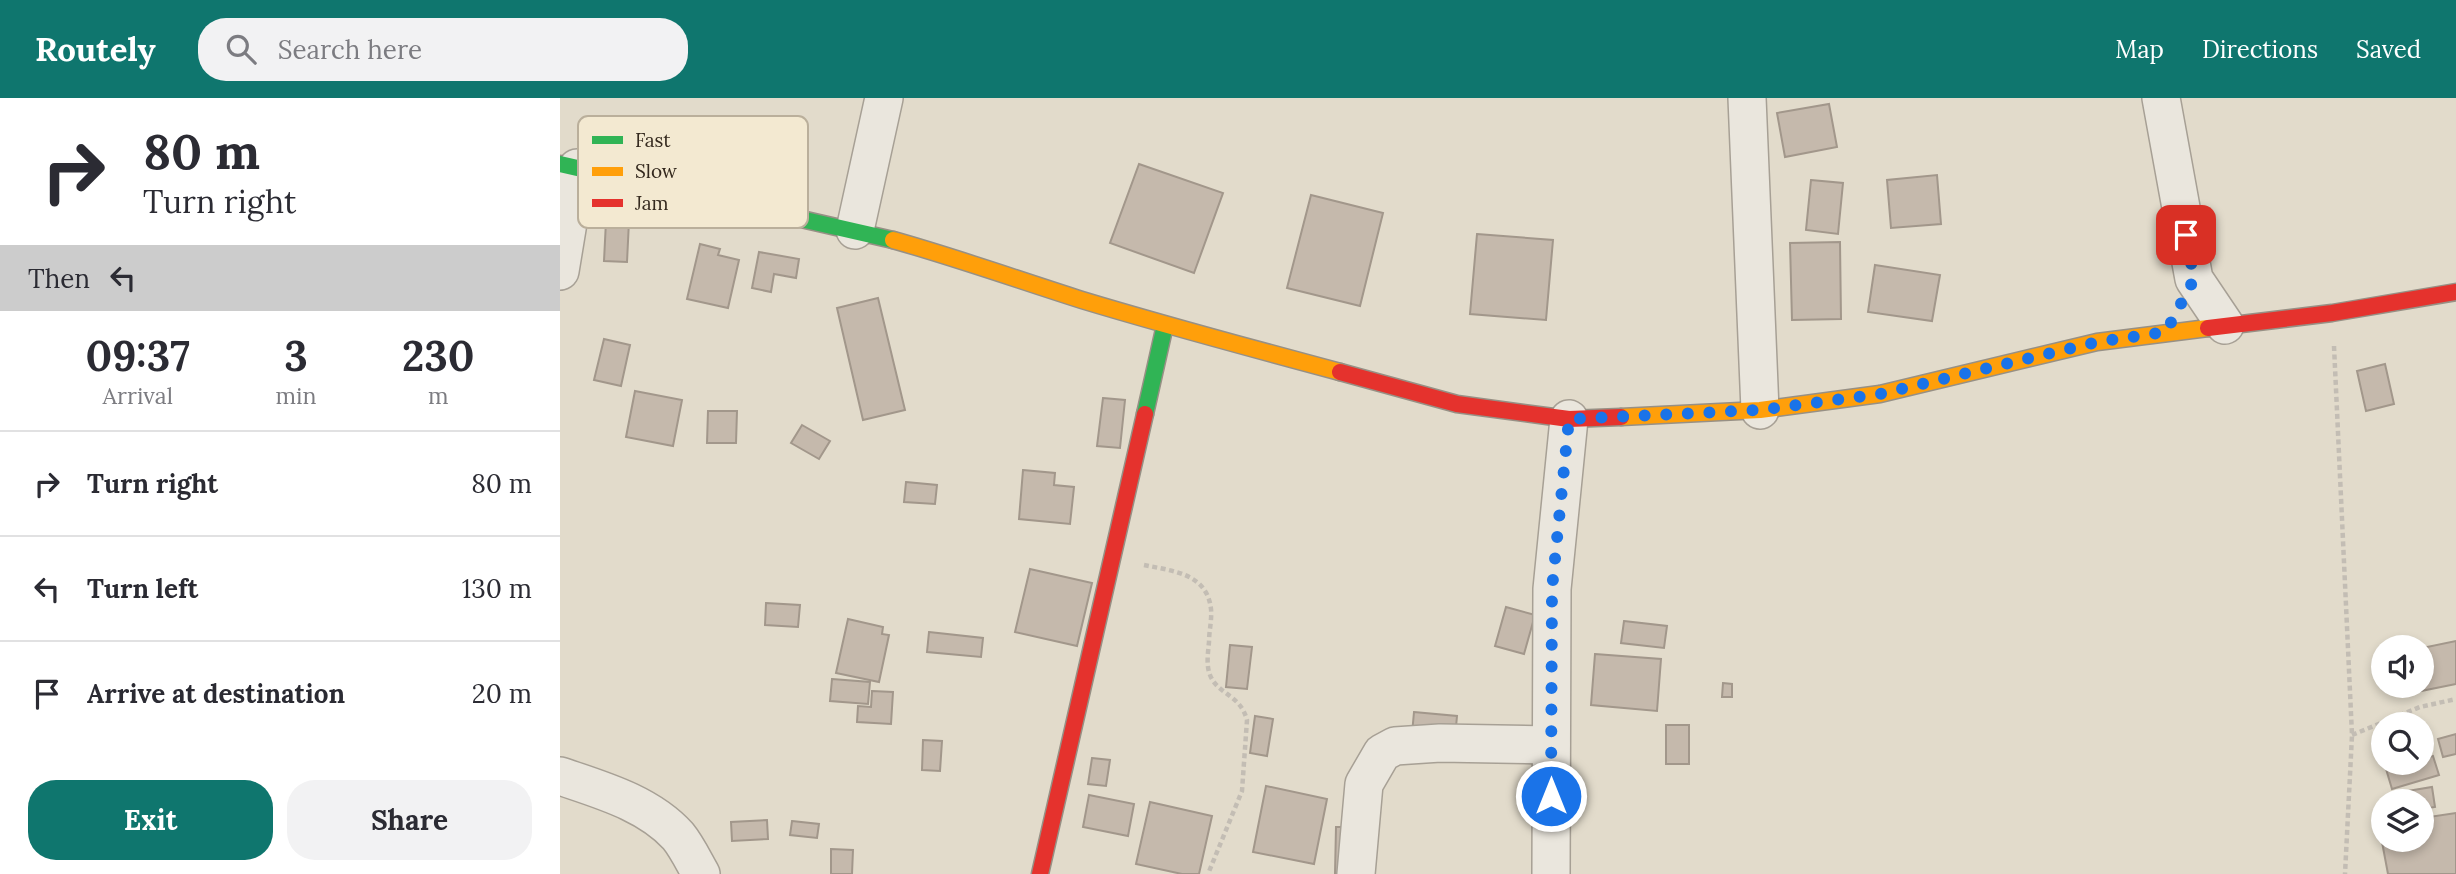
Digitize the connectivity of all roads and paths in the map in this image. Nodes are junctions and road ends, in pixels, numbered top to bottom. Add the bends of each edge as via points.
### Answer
1 (884, 98) edge
2 (1747, 98) edge
3 (2161, 98) edge
4 (569, 166) edge
5 (808, 219) edge
6 (855, 230) junction
7 (560, 271) edge
8 (2194, 279) junction
9 (2456, 292) edge
10 (2333, 313) junction
11 (1165, 325) junction
12 (2225, 326) junction
13 (2166, 332) junction
14 (1760, 410) junction
15 (1569, 419) junction
16 (1115, 545) junction
17 (2456, 699) edge
18 (2352, 735) junction
19 (1551, 745) junction
20 (560, 776) edge
21 (701, 874) edge
22 (1040, 874) edge
23 (1208, 874) edge
24 (1356, 874) edge
25 (1551, 874) edge
26 (2345, 874) edge

1 - 6 street
2 - 14 street
3 - 8 street
4 - 7 street
5 - 6 street
6 - 11 street via 959,258
8 - 12 street
8 - 13 street
9 - 10 street
10 - 12 street
10 - 18 path
11 - 15 street via 1457,404
11 - 16 street
12 - 13 street
13 - 14 street via 2097,342 1880,394
14 - 15 street
15 - 19 street via 1552,589
16 - 22 street
16 - 23 path via 1139,564 1174,570 1192,577 1202,588 1211,612 1211,678 1238,701 1247,720 1241,791
17 - 18 path via 2420,707
18 - 26 path
19 - 24 street via 1440,743 1395,746 1382,753 1364,784
19 - 25 street
20 - 21 street via 654,814 679,837

